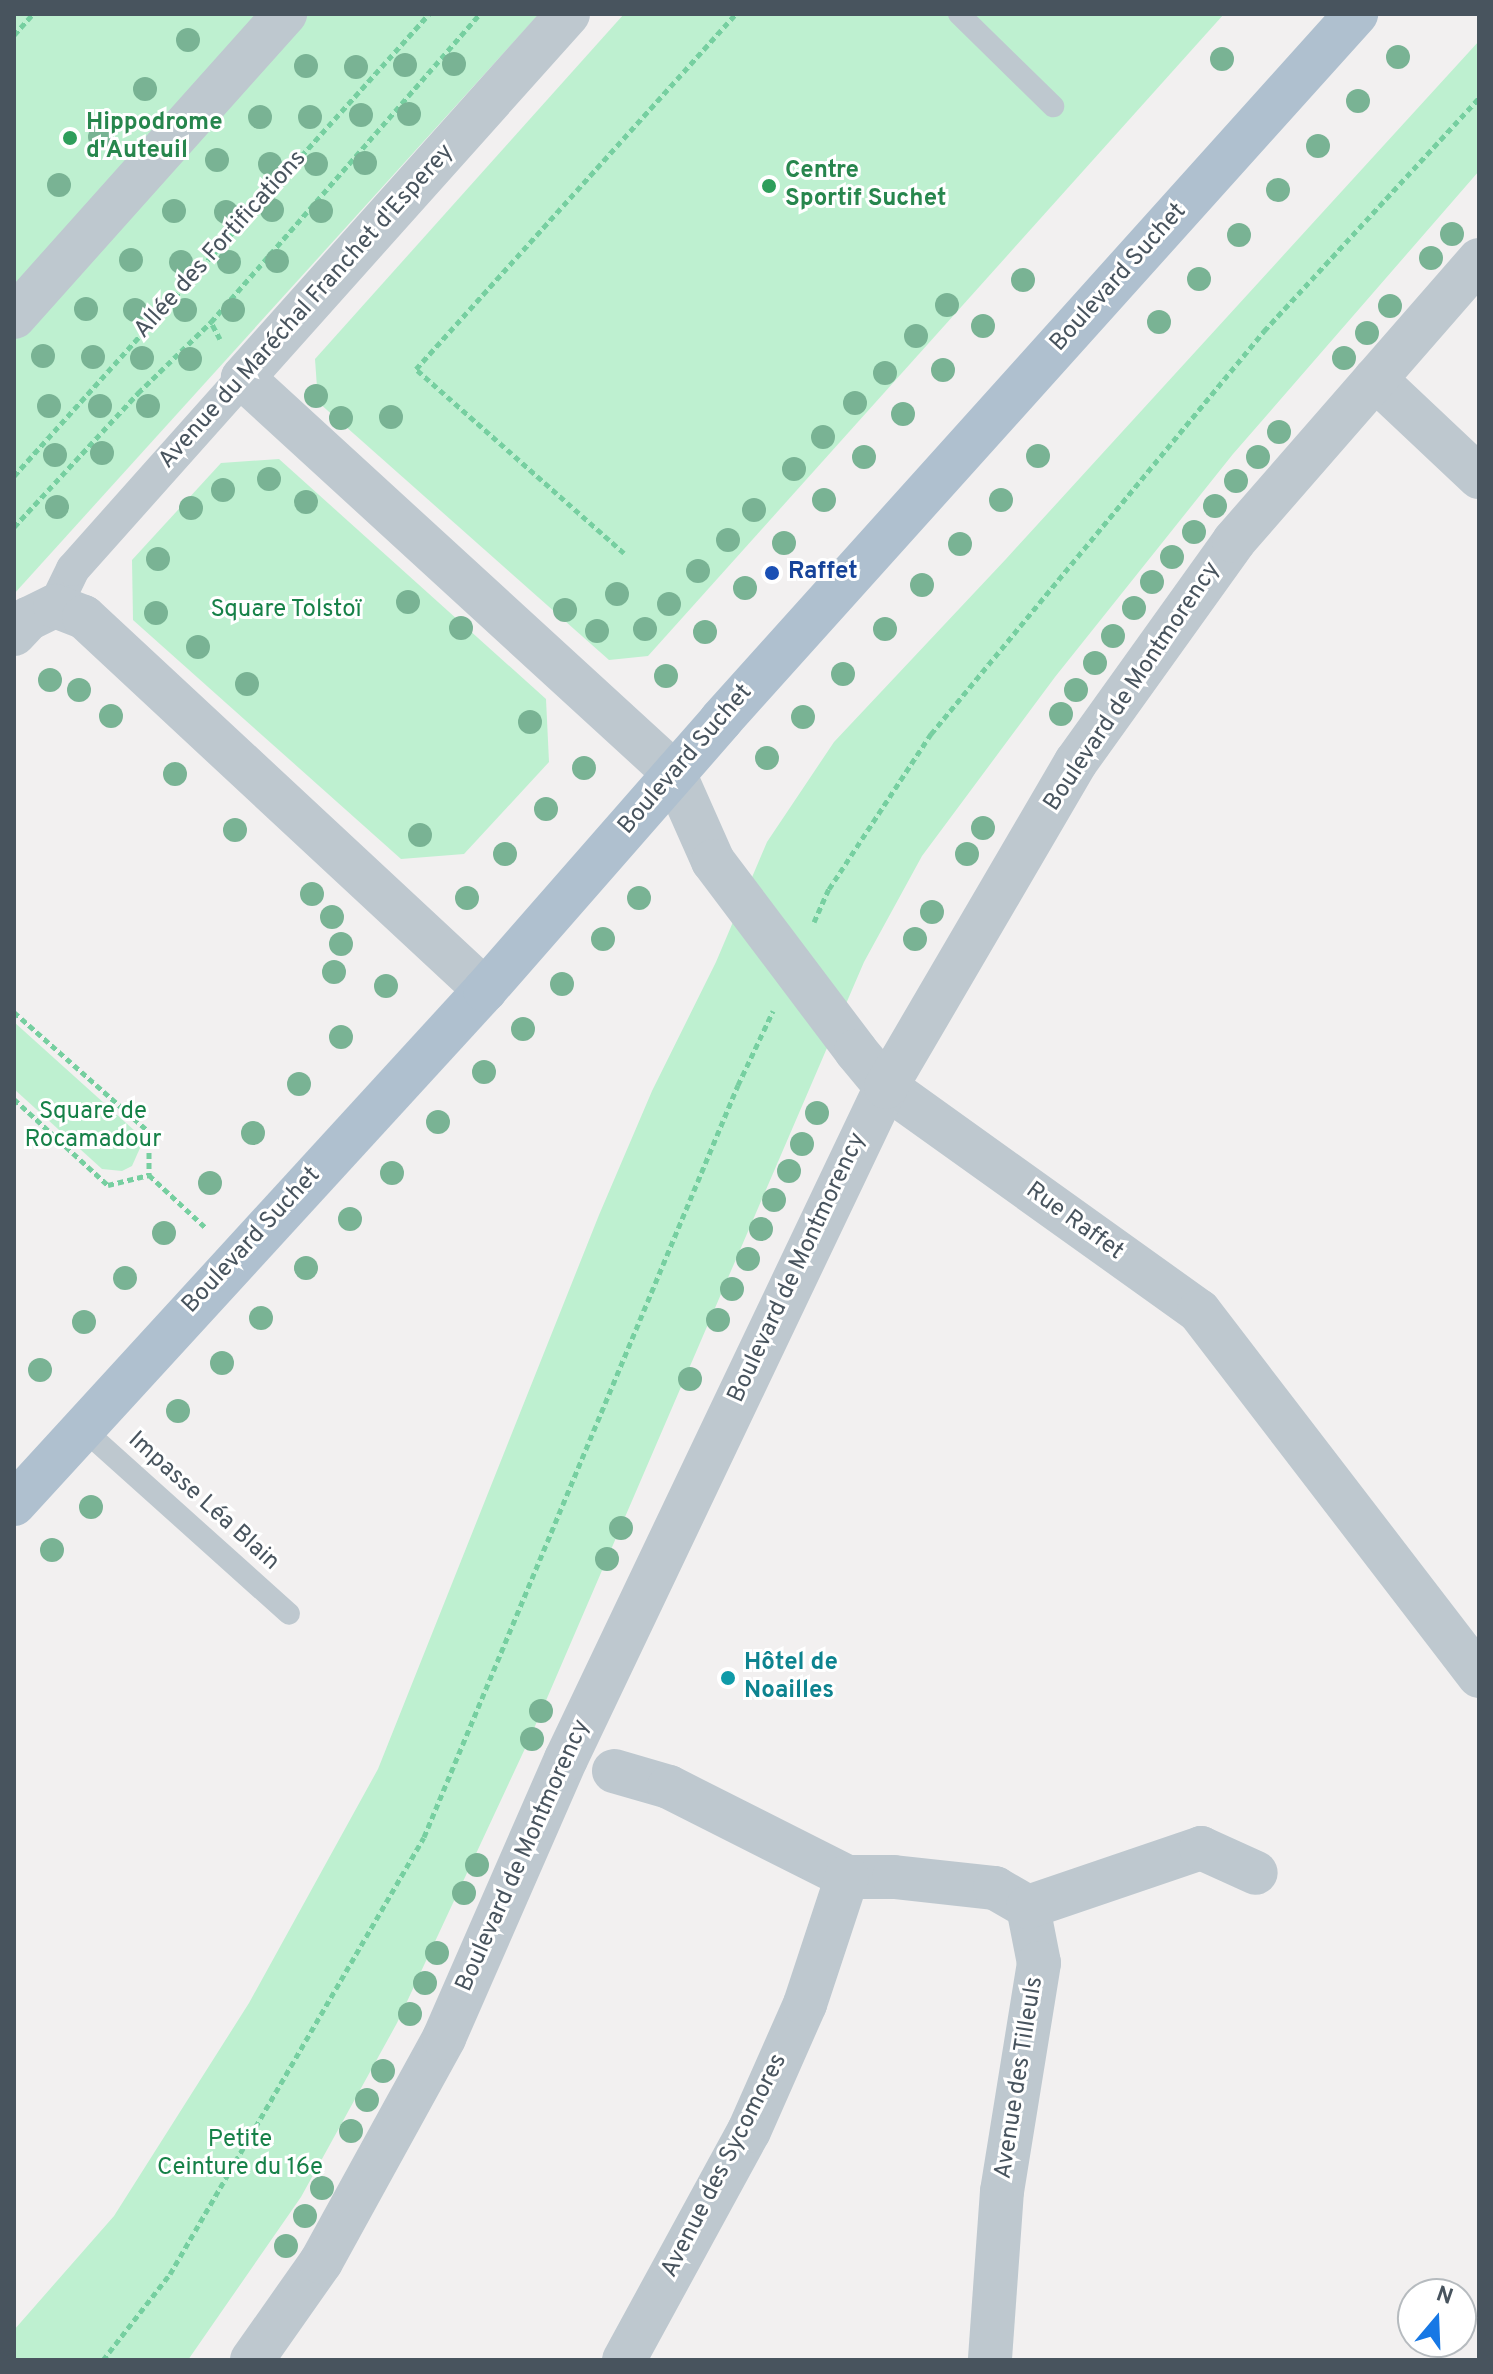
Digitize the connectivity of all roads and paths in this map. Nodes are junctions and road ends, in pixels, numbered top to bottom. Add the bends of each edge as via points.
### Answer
1 (33, 14) edge
2 (285, 14) edge
3 (429, 14) edge
4 (480, 14) edge
5 (568, 14) edge
6 (736, 14) edge
7 (959, 14) edge
8 (1356, 14) edge
9 (14, 35) edge
10 (1479, 98) edge
11 (1053, 106) dead end
12 (1479, 260) edge
13 (14, 317) edge
14 (211, 322) junction
15 (243, 378) junction
16 (1375, 379) junction
17 (14, 476) edge
18 (1479, 477) edge
19 (14, 527) edge
20 (624, 553) dead end
21 (55, 606) junction
22 (14, 634) edge
23 (674, 773) junction
24 (810, 931) dead end
25 (485, 990) junction
26 (777, 1001) dead end
27 (14, 1012) edge
28 (886, 1087) junction
29 (14, 1099) edge
30 (149, 1175) junction
31 (238, 1256) junction
32 (82, 1428) junction
33 (14, 1504) edge
34 (289, 1614) dead end
35 (1479, 1676) edge
36 (566, 1759) junction
37 (614, 1771) joint
38 (1256, 1873) dead end
39 (847, 1877) junction
40 (1028, 1907) junction
41 (103, 2360) edge
42 (252, 2360) edge
43 (624, 2360) edge
44 (990, 2360) edge

1 - 9 path
2 - 13 street
3 - 17 path, Allée des Fortifications
4 - 14 path
5 - 15 street, Avenue du Maréchal Franchet d'Esperey
6 - 20 path via 416,369
7 - 11 lane
8 - 23 main road, Boulevard Suchet
10 - 24 path via 1264,331 931,734 829,889
12 - 16 street, Boulevard de Montmorency
14 - 15 path
14 - 19 path
15 - 21 street, Avenue du Maréchal Franchet d'Esperey via 73,569
15 - 23 street
16 - 18 street
16 - 28 street, Boulevard de Montmorency via 1234,541 1076,762
21 - 22 street via 28,619
21 - 25 street via 84,617
23 - 25 main road, Boulevard Suchet
23 - 28 street, Rue Raffet via 713,861
25 - 31 main road, Boulevard Suchet
26 - 41 path via 424,1837 170,2274
27 - 30 path via 149,1132
28 - 35 street, Rue Raffet via 1199,1311
28 - 36 street, Boulevard de Montmorency
29 - 30 path via 108,1185
30 - 31 path
31 - 32 main road, Boulevard Suchet
32 - 33 main road, Boulevard Suchet
32 - 34 lane, Impasse Léa Blain
36 - 37 lane
36 - 42 street, Boulevard de Montmorency via 444,2038 321,2262
37 - 39 street via 669,1787
38 - 40 street via 1201,1848
39 - 40 street via 995,1888
39 - 43 street, Avenue des Sycomores via 805,2004 749,2131
40 - 44 street, Avenue des Tilleuls via 1039,1963 1002,2191

